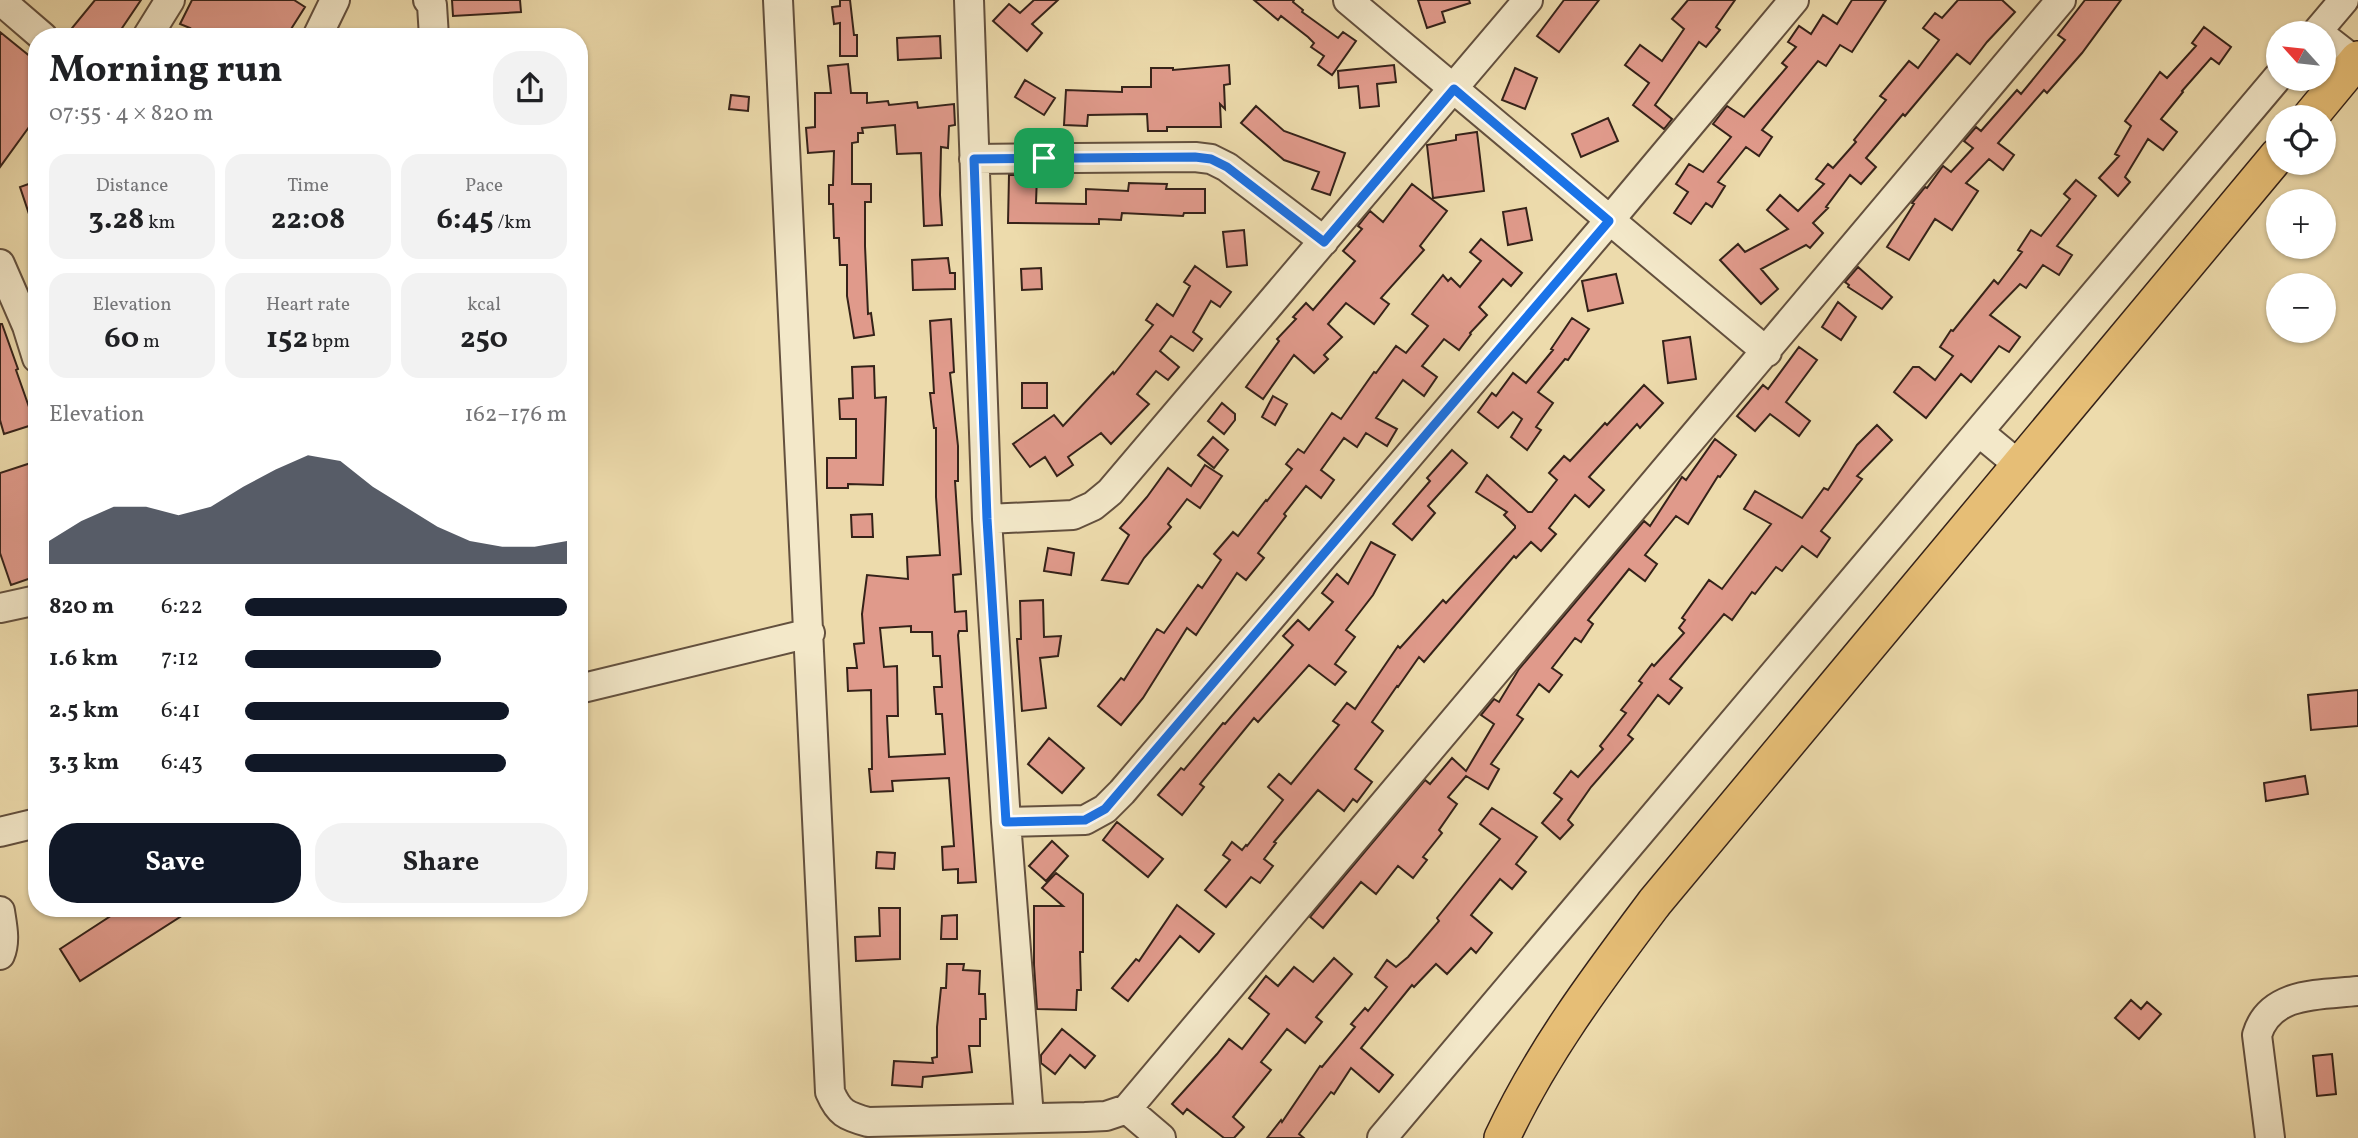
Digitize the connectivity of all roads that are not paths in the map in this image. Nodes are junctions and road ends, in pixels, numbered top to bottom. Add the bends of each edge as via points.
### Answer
1 (0, 0) edge
2 (170, 0) edge
3 (335, 0) edge
4 (428, 0) edge
5 (778, 0) edge
6 (969, 0) edge
7 (1348, 0) edge
8 (1528, 0) edge
9 (1794, 0) edge
10 (2062, 0) edge
11 (2344, 0) edge
12 (2329, 21) edge
13 (33, 28) edge
14 (153, 28) edge
15 (321, 28) edge
16 (433, 28) edge
17 (2336, 46) edge
18 (2357, 60) edge
19 (1454, 89) junction
20 (2266, 91) edge
21 (2320, 105) edge
22 (974, 159) junction
23 (2266, 169) edge
24 (1609, 221) junction
25 (1324, 242) junction
26 (0, 264) edge
27 (28, 317) edge
28 (1767, 352) junction
29 (1979, 432) junction
30 (2020, 466) junction
31 (987, 519) junction
32 (28, 602) edge
33 (0, 608) edge
34 (810, 633) junction
35 (588, 687) edge
36 (1006, 822) junction
37 (28, 825) edge
38 (0, 832) edge
39 (0, 911) edge
40 (0, 955) edge
41 (2358, 990) edge
42 (1127, 1109) junction
43 (1029, 1117) junction
44 (1161, 1138) edge
45 (1381, 1138) edge
46 (1502, 1138) edge
47 (2270, 1138) edge

1 - 13 street
2 - 14 street
3 - 15 street
4 - 16 street
5 - 34 street
6 - 22 street
7 - 19 street
8 - 19 street
9 - 24 street
10 - 28 street
11 - 12 street
17 - 18 street
18 - 21 main road
19 - 24 street
19 - 25 street
20 - 29 street
22 - 25 street via 1211,159
22 - 31 street
23 - 30 main road
24 - 28 street
24 - 36 street via 1105,809 1085,820
25 - 31 street via 1110,492 1093,506 1073,514
26 - 27 street
28 - 42 street
29 - 30 street
29 - 45 street
30 - 46 main road via 1655,902 1578,1004 1524,1091
31 - 36 street
32 - 33 street
34 - 35 street
34 - 43 street via 830,1092 837,1108 868,1122
36 - 43 street
37 - 38 street
39 - 40 street via 4,931
41 - 47 street via 2282,1003 2261,1023 2258,1035
42 - 43 street via 1106,1116
42 - 44 street

